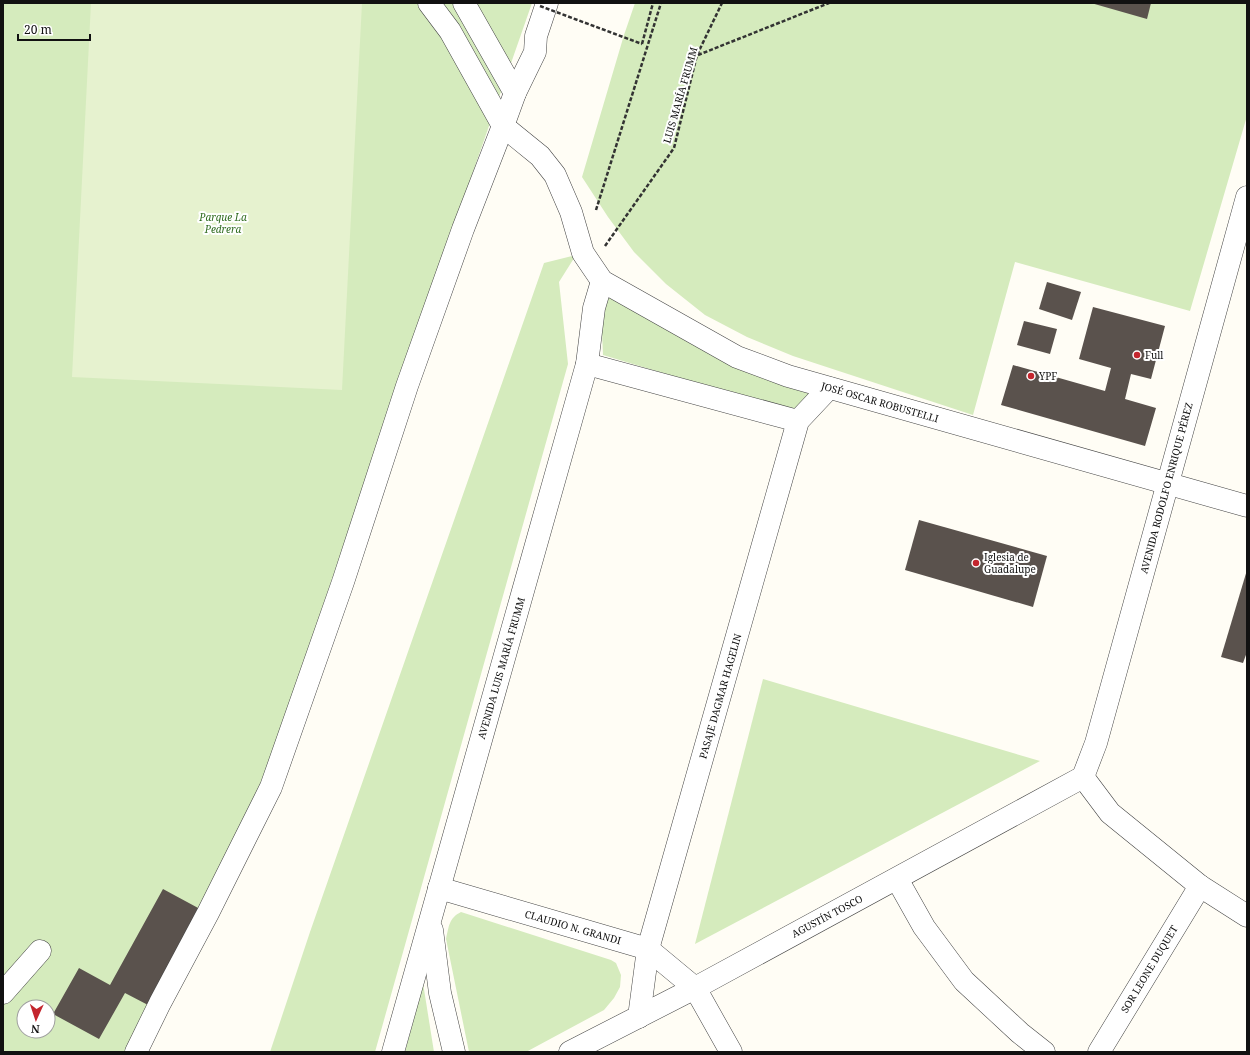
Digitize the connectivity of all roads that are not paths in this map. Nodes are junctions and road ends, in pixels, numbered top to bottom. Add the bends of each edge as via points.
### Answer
1 (430, 3) edge
2 (464, 3) edge
3 (543, 5) edge
4 (515, 92) junction
5 (503, 126) junction
6 (1247, 197) edge
7 (597, 274) junction
8 (587, 364) junction
9 (829, 388) junction
10 (798, 421) junction
11 (1168, 483) junction
12 (1247, 506) edge
13 (1083, 777) junction
14 (897, 879) junction
15 (1200, 886) junction
16 (440, 888) junction
17 (1247, 916) edge
18 (431, 919) junction
19 (648, 949) junction
20 (40, 951) dead end
21 (694, 988) junction
22 (3, 993) edge
23 (639, 1017) junction
24 (136, 1052) edge
25 (393, 1052) edge
26 (454, 1052) edge
27 (570, 1052) edge
28 (730, 1052) edge
29 (1044, 1052) edge
30 (1099, 1052) edge

1 - 5 street via 450,31
2 - 4 street
3 - 4 street via 535,52
4 - 5 street
5 - 7 street via 540,156 555,175 572,212 583,253
5 - 24 street via 463,229 410,379 343,582 271,787
6 - 11 street, AVENIDA RODOLFO ENRIQUE PÉREZ
7 - 8 street, AVENIDA LUIS MARÍA FRUMM
7 - 9 street, JOSÉ OSCAR ROBUSTELLI via 737,357
8 - 10 street
8 - 16 street, AVENIDA LUIS MARÍA FRUMM
9 - 10 street, PASAJE DAGMAR HAGELIN
9 - 11 street, JOSÉ OSCAR ROBUSTELLI
10 - 19 street, PASAJE DAGMAR HAGELIN
11 - 12 street, JOSÉ OSCAR ROBUSTELLI
11 - 13 street, AVENIDA RODOLFO ENRIQUE PÉREZ via 1096,743
13 - 14 street, AGUSTÍN TOSCO
13 - 15 street via 1110,812
14 - 21 street, AGUSTÍN TOSCO
14 - 29 street via 924,927 964,981
15 - 17 street
15 - 30 street, SOR LEONE DUQUET
16 - 18 street, AVENIDA LUIS MARÍA FRUMM
16 - 19 street, CLAUDIO N. GRANDI
18 - 25 street, AVENIDA LUIS MARÍA FRUMM
18 - 26 street via 440,993
19 - 21 street, CLAUDIO N. GRANDI
19 - 23 street, PASAJE DAGMAR HAGELIN
20 - 22 street
21 - 23 street, AGUSTÍN TOSCO
21 - 28 street
23 - 27 street, AGUSTÍN TOSCO

